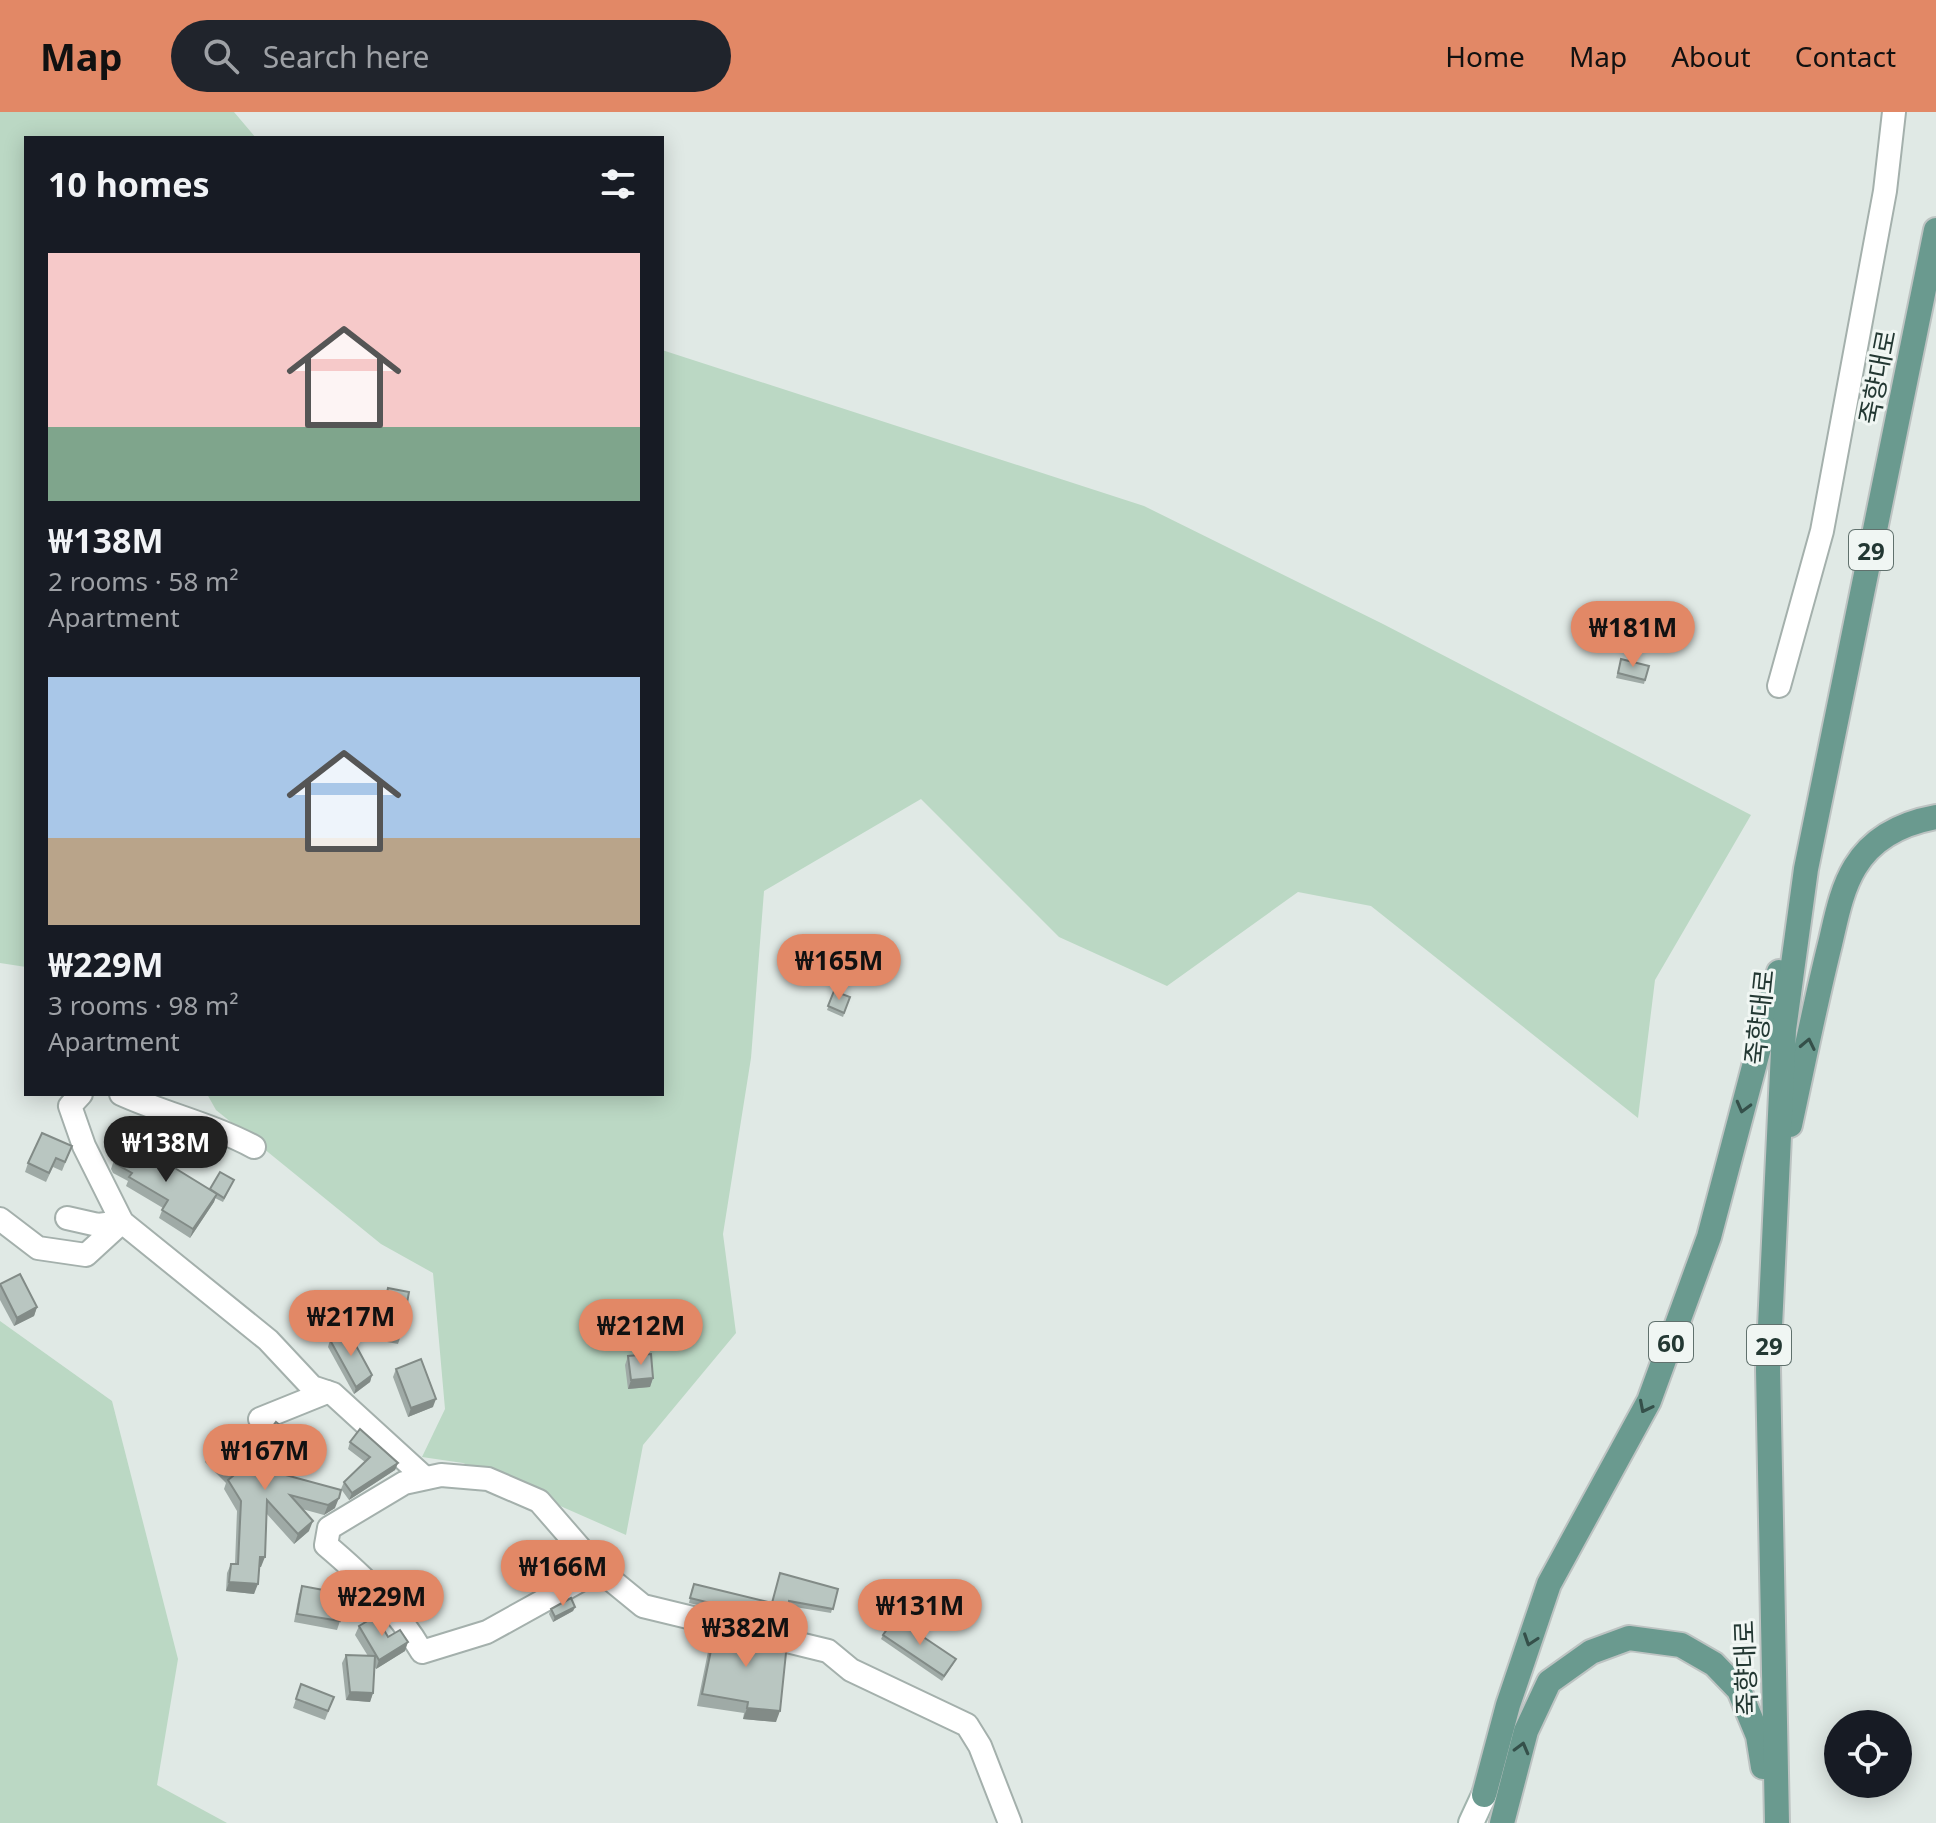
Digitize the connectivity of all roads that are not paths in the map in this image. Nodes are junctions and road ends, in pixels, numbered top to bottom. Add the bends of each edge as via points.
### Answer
1 (1894, 112) edge
2 (1936, 230) edge
3 (1779, 686) dead end
4 (1936, 817) edge
5 (1806, 869) junction
6 (79, 1096) edge
7 (125, 1096) edge
8 (254, 1147) dead end
9 (1774, 1202) junction
10 (67, 1218) dead end
11 (0, 1219) edge
12 (122, 1222) junction
13 (327, 1392) junction
14 (260, 1419) dead end
15 (425, 1478) junction
16 (599, 1570) junction
17 (1010, 1823) edge
18 (1474, 1823) edge
19 (1502, 1823) edge
20 (1775, 1823) edge

1 - 3 street via 1885,191 1822,531
2 - 5 main road, 죽향대로 / 29
9 -> 4 main road via 1841,899 1855,867 1878,840 1908,822
5 - 9 main road, 죽향대로 / 29 via 1784,1030
5 -> 18 main road, 60 via 1709,1237 1649,1401 1549,1584
6 - 12 street via 70,1106
7 - 8 street via 167,1115 216,1127
9 - 20 main road, 죽향대로 / 29 via 1768,1369
10 - 12 street via 98,1225
11 - 12 street via 38,1248 86,1255
12 - 13 street via 268,1340 312,1387
13 - 14 street
13 - 15 street
15 - 16 street via 488,1479 539,1501
15 - 16 street via 365,1503 329,1528 326,1545 372,1583 422,1652 487,1632
16 - 17 street via 643,1606 828,1651 851,1670 967,1725
19 -> 20 main road via 1526,1731 1549,1682 1591,1652 1629,1638 1681,1645 1714,1664 1739,1690 1758,1736

